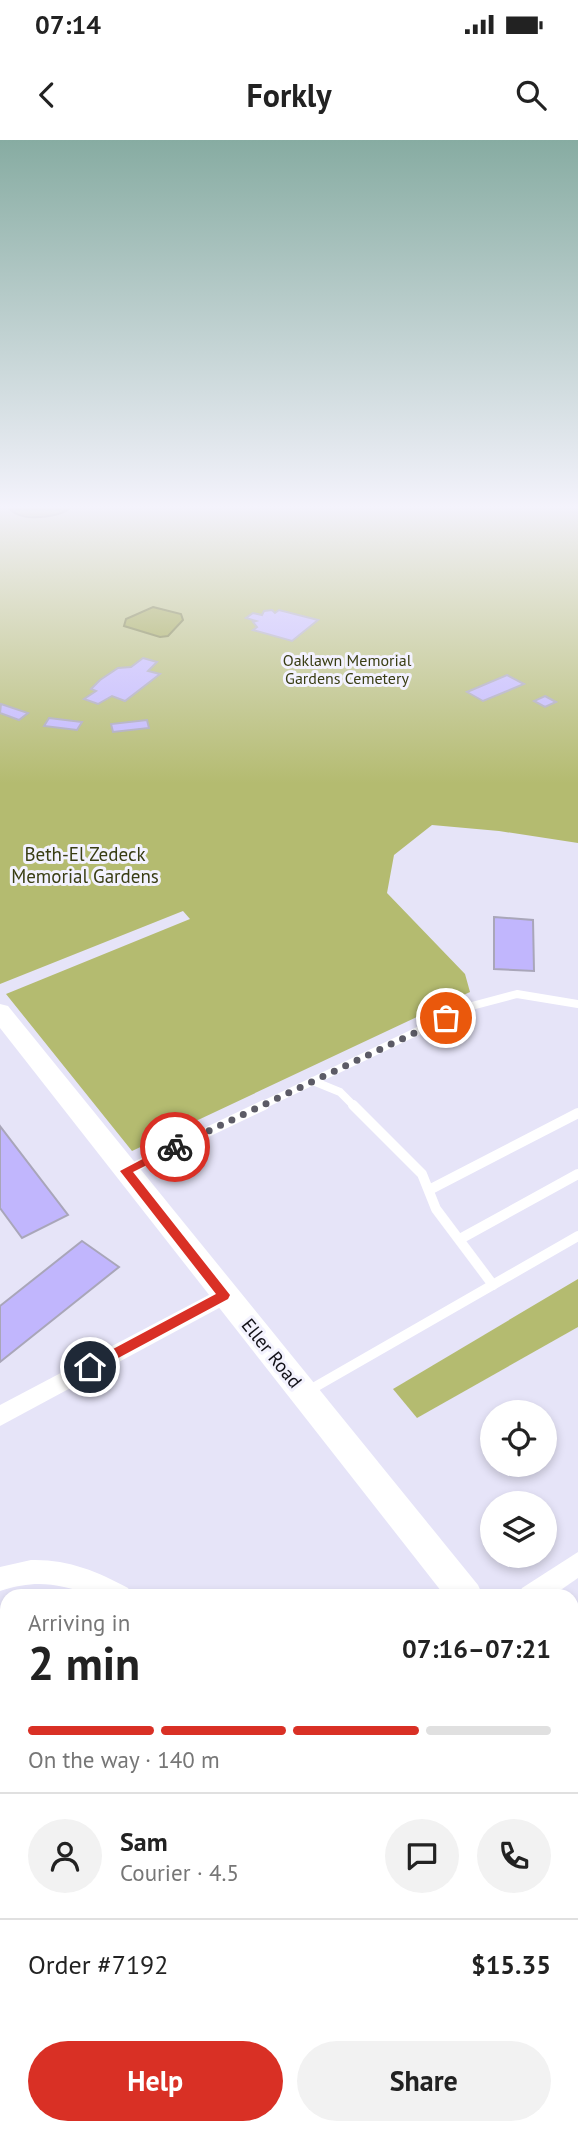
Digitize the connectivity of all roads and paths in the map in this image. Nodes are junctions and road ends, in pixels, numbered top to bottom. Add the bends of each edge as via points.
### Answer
1 (578, 1004) edge
2 (0, 1012) edge
3 (313, 1081) junction
4 (578, 1113) edge
5 (125, 1171) junction
6 (578, 1174) edge
7 (429, 1191) junction
8 (578, 1236) edge
9 (460, 1239) junction
10 (493, 1285) junction
11 (224, 1295) junction
12 (304, 1393) junction
13 (0, 1416) edge
14 (578, 1564) edge
15 (0, 1579) edge
16 (106, 1589) edge
17 (460, 1589) edge
18 (541, 1589) edge

1 - 3 lane via 517,994 468,1007
2 - 5 street, Eller Road
3 - 5 lane
3 - 7 lane via 340,1092 422,1174
4 - 7 lane
5 - 11 street, Eller Road
6 - 9 lane
7 - 9 lane via 436,1209
8 - 10 lane
9 - 10 lane
10 - 12 lane
11 - 12 street, Eller Road
11 - 13 street
12 - 17 street, Eller Road
14 - 18 street
15 - 16 street via 37,1570 64,1572

